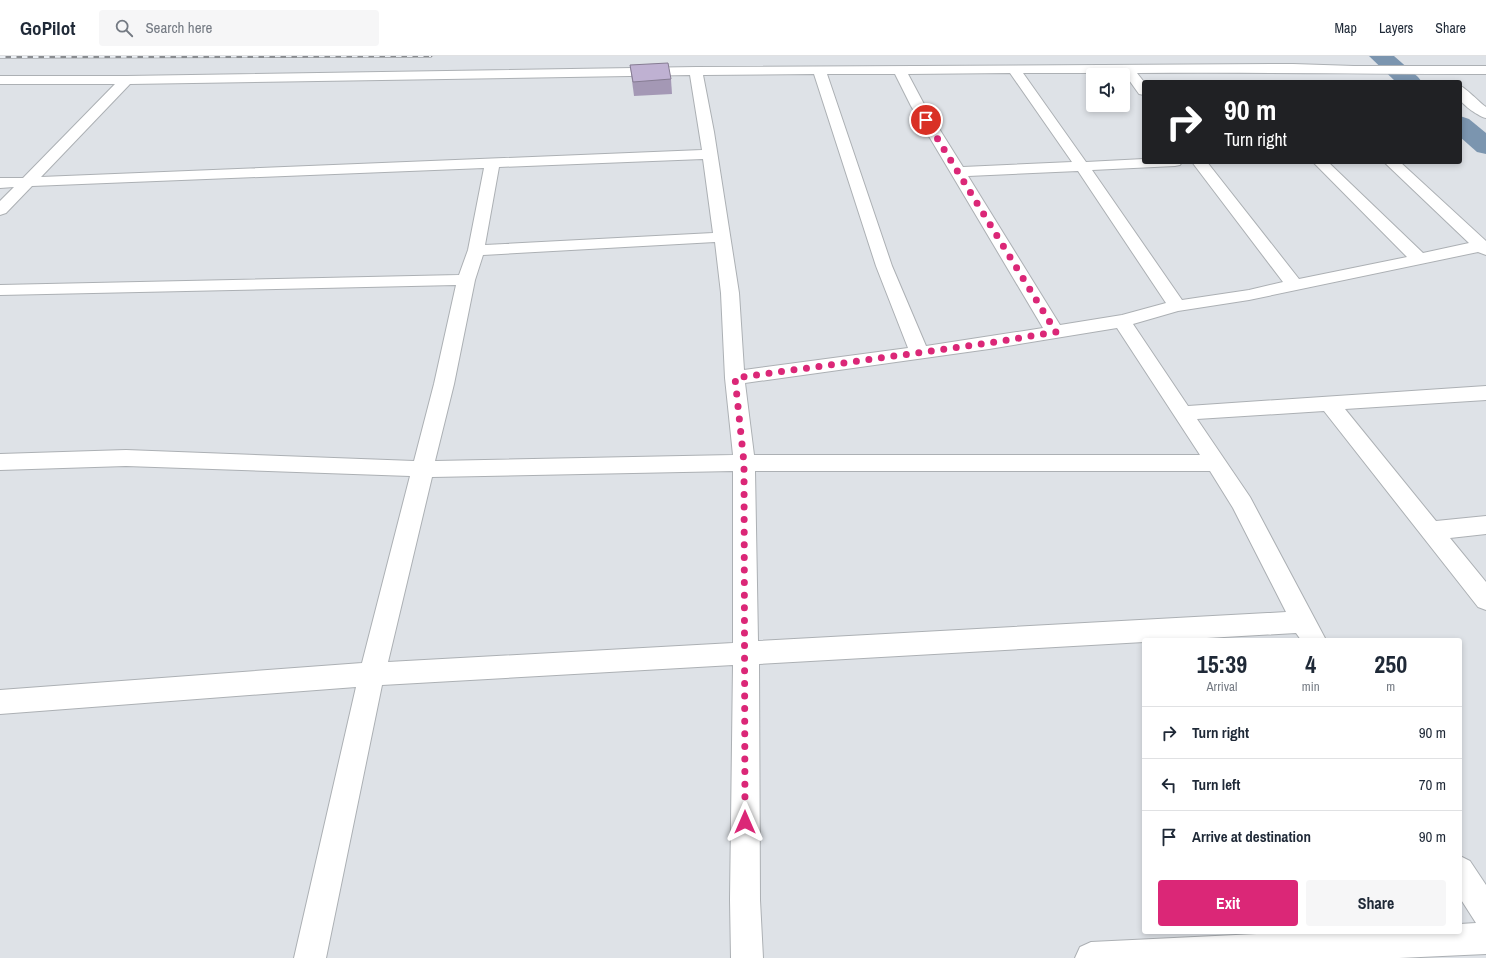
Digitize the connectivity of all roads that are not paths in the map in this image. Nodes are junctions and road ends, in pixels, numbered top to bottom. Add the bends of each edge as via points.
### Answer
1 (1232, 68) junction
2 (1293, 68) junction
3 (1086, 69) edge
4 (1130, 69) edge
5 (1436, 69) junction
6 (900, 70) junction
7 (1014, 70) junction
8 (1486, 70) edge
9 (696, 71) junction
10 (819, 71) junction
11 (1130, 72) edge
12 (126, 80) junction
13 (1242, 80) edge
14 (1306, 80) edge
15 (1450, 80) edge
16 (1, 81) edge
17 (1142, 88) edge
18 (1462, 92) edge
19 (1486, 114) edge
20 (710, 154) junction
21 (492, 162) junction
22 (1142, 163) edge
23 (1201, 164) edge
24 (1322, 164) edge
25 (1393, 164) edge
26 (1082, 166) junction
27 (958, 172) junction
28 (0, 183) edge
29 (25, 183) junction
30 (0, 210) edge
31 (722, 237) junction
32 (1483, 248) edge
33 (476, 250) junction
34 (1419, 259) junction
35 (466, 280) junction
36 (1294, 286) junction
37 (0, 290) edge
38 (1177, 306) junction
39 (1122, 321) junction
40 (1056, 332) junction
41 (919, 352) junction
42 (735, 378) junction
43 (1486, 393) edge
44 (1329, 403) junction
45 (1182, 413) junction
46 (0, 462) edge
47 (744, 463) junction
48 (1216, 463) junction
49 (422, 469) junction
50 (1486, 525) edge
51 (1431, 531) junction
52 (1486, 600) edge
53 (1309, 631) edge
54 (746, 652) junction
55 (372, 674) junction
56 (0, 702) edge
57 (1462, 874) edge
58 (1486, 912) edge
59 (1486, 938) edge
60 (310, 958) edge
61 (747, 958) edge
62 (1108, 958) edge

1 - 2 street
1 - 4 street
1 - 13 street
2 - 5 street
2 - 14 street
3 - 7 street
5 - 8 street
5 - 15 street
6 - 7 street
6 - 10 street
6 - 27 street via 918,106
7 - 26 street
9 - 10 street
9 - 12 street
9 - 20 street
10 - 41 street via 884,266
11 - 17 street
12 - 16 street
12 - 29 street
18 - 19 street
20 - 21 street
20 - 31 street
21 - 29 street
21 - 33 street
22 - 26 street
23 - 36 street
24 - 34 street
25 - 32 street
26 - 27 street
26 - 38 street
27 - 40 street
28 - 29 street
29 - 30 street
31 - 33 street
31 - 42 street via 730,293
32 - 34 street
33 - 35 street
34 - 36 street
35 - 37 street
35 - 49 street via 444,384
36 - 38 street
38 - 39 street
39 - 40 street
39 - 45 street
40 - 41 street
41 - 42 street
42 - 47 street
43 - 44 street
44 - 45 street
44 - 51 street
45 - 48 street
46 - 49 street via 126,458
47 - 48 street
47 - 49 street
47 - 54 street
48 - 53 street via 1242,503
49 - 55 street
50 - 51 street
51 - 52 street
53 - 54 street
54 - 55 street
54 - 61 street
55 - 56 street
55 - 60 street
57 - 58 street
59 - 62 street

